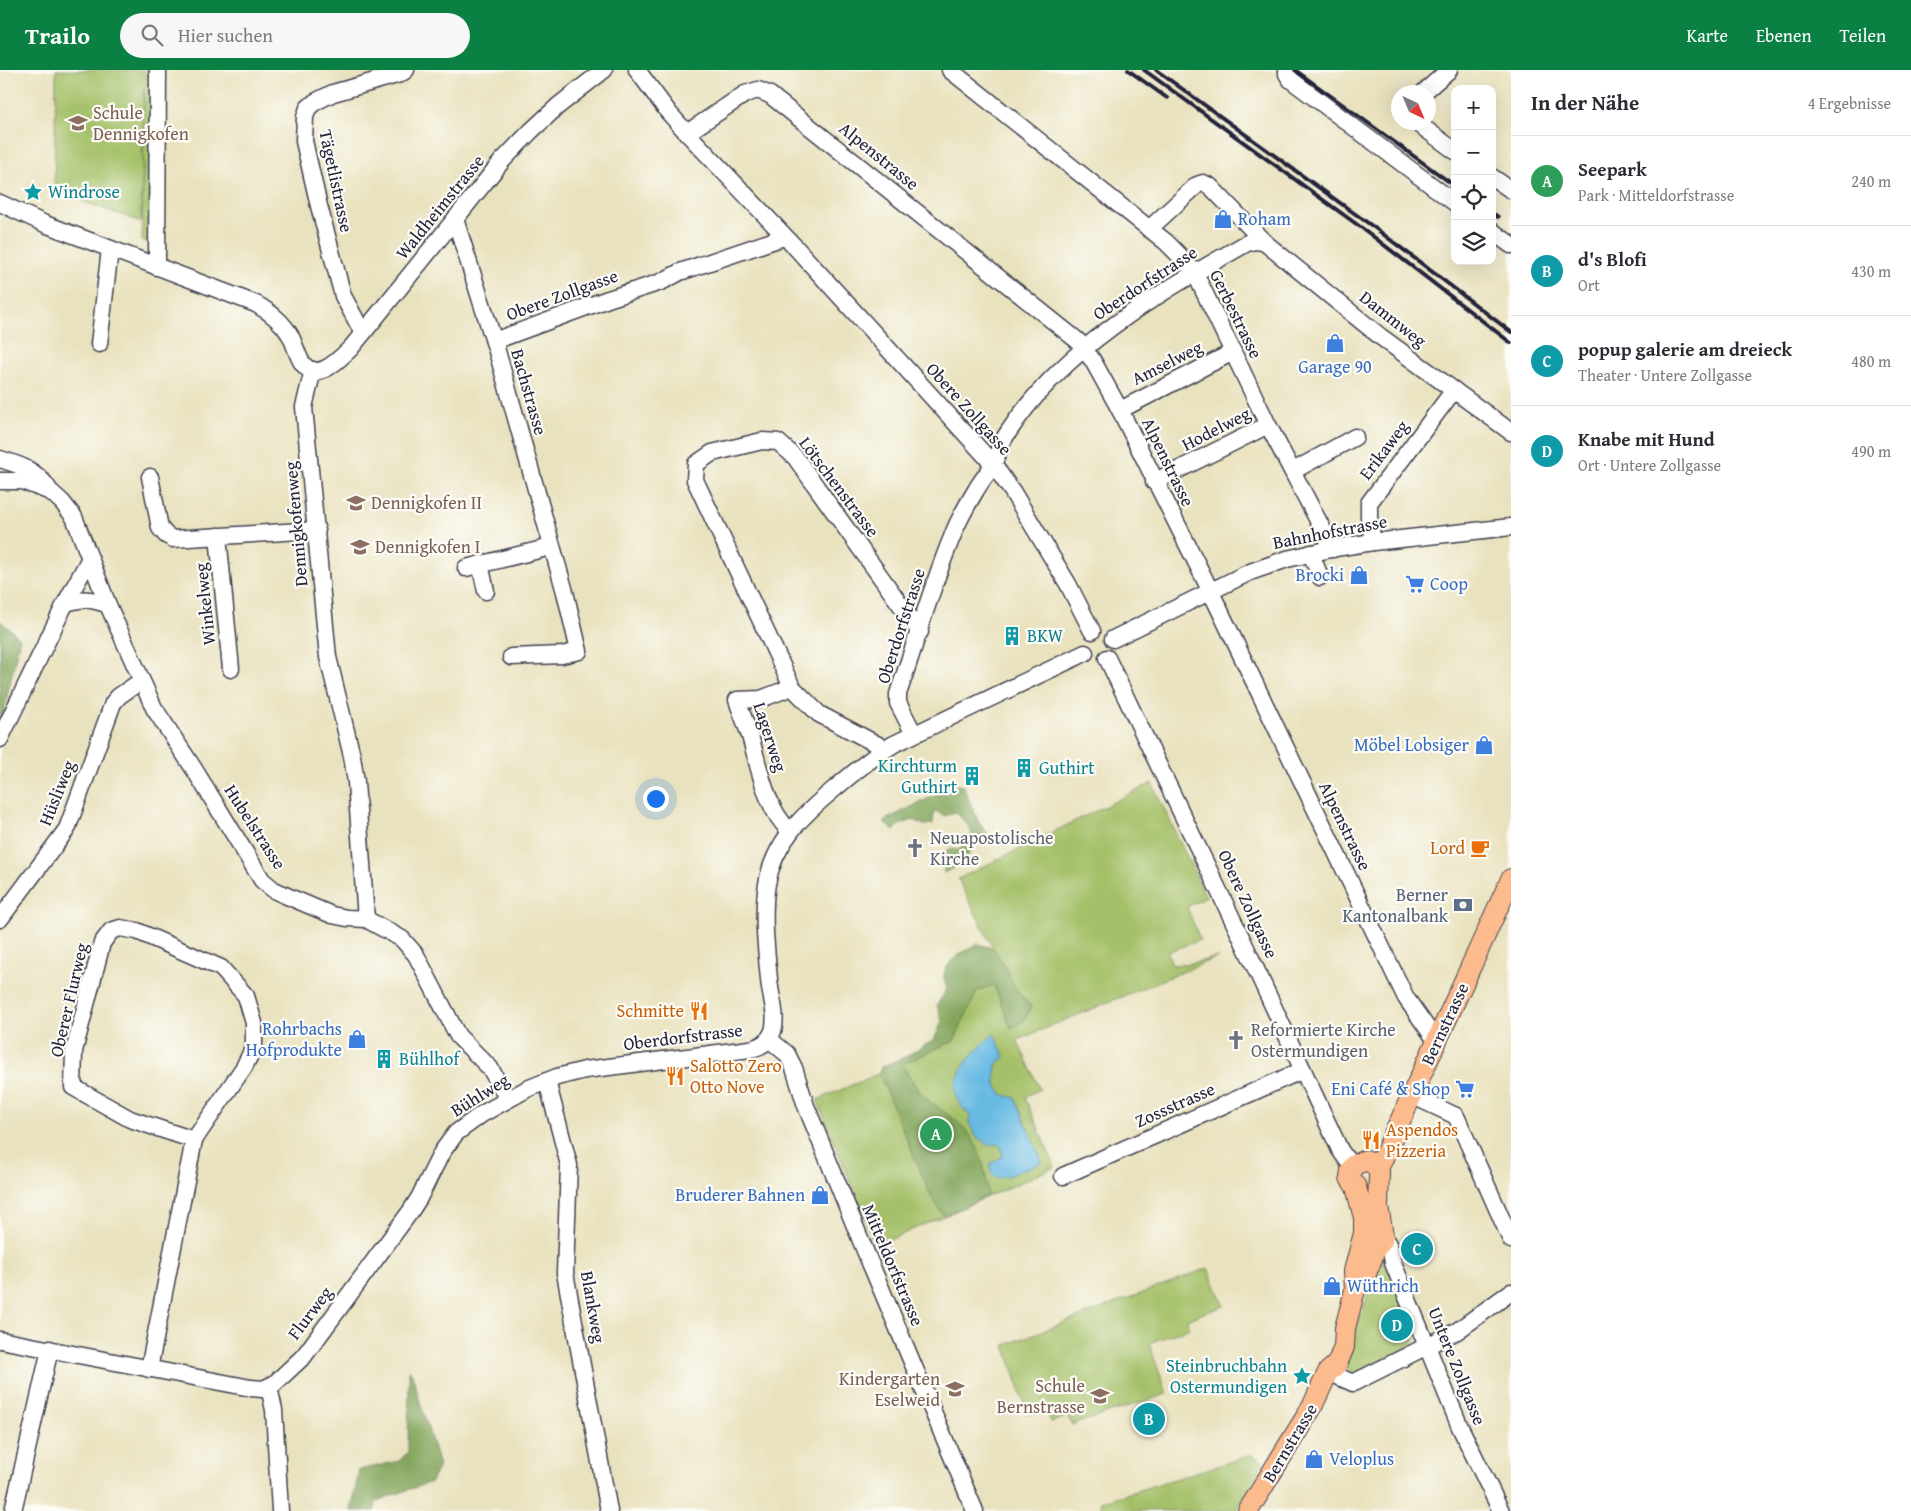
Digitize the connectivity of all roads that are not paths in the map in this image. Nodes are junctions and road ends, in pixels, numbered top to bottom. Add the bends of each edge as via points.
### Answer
1 (158, 70) edge
2 (406, 70) edge
3 (604, 70) edge
4 (637, 70) edge
5 (950, 70) edge
6 (1287, 70) edge
7 (1449, 70) edge
8 (1432, 85) edge
9 (1427, 130) edge
10 (686, 133) junction
11 (1451, 148) edge
12 (1496, 180) edge
13 (1511, 190) edge
14 (1451, 200) edge
15 (0, 203) edge
16 (455, 219) junction
17 (1149, 229) junction
18 (1496, 234) edge
19 (784, 237) junction
20 (1257, 241) junction
21 (1511, 245) edge
22 (110, 249) junction
23 (157, 267) junction
24 (1195, 273) junction
25 (363, 333) junction
26 (494, 341) junction
27 (99, 344) dead end
28 (1084, 349) junction
29 (1233, 352) junction
30 (313, 370) junction
31 (1454, 390) junction
32 (1120, 410) junction
33 (1268, 425) junction
34 (1511, 432) edge
35 (1355, 437) dead end
36 (0, 459) edge
37 (993, 464) junction
38 (1292, 471) junction
39 (150, 477) dead end
40 (0, 481) edge
41 (1154, 482) junction
42 (51, 492) junction
43 (1511, 527) edge
44 (317, 530) junction
45 (218, 536) junction
46 (1374, 542) junction
47 (551, 547) junction
48 (1333, 549) junction
49 (1311, 553) junction
50 (90, 558) junction
51 (1320, 577) dead end
52 (1210, 590) junction
53 (486, 591) dead end
54 (65, 604) junction
55 (108, 605) junction
56 (1092, 631) junction
57 (920, 632) junction
58 (1113, 639) junction
59 (1084, 652) junction
60 (511, 657) dead end
61 (1107, 658) junction
62 (231, 668) dead end
63 (141, 681) junction
64 (792, 687) junction
65 (914, 734) junction
66 (0, 739) edge
67 (886, 749) junction
68 (790, 830) junction
69 (1510, 884) edge
70 (0, 919) edge
71 (366, 919) junction
72 (769, 1039) junction
73 (1437, 1042) junction
74 (1303, 1070) junction
75 (547, 1081) junction
76 (1412, 1096) junction
77 (508, 1099) junction
78 (194, 1140) junction
79 (442, 1152) joint
80 (1352, 1167) junction
81 (1378, 1175) junction
82 (1063, 1176) dead end
83 (1356, 1187) junction
84 (1374, 1239) junction
85 (1511, 1240) edge
86 (1511, 1292) edge
87 (0, 1340) edge
88 (1428, 1346) junction
89 (50, 1349) junction
90 (149, 1369) junction
91 (1328, 1372) junction
92 (269, 1387) junction
93 (1503, 1504) edge
94 (13, 1511) edge
95 (280, 1511) edge
96 (609, 1511) edge
97 (975, 1511) edge
98 (1248, 1511) edge

1 - 23 street
2 - 25 street, Tägetlistrasse via 333,93 315,102 305,117 304,141 338,278 343,296
3 - 16 street, Waldheimstrasse via 531,131
4 - 10 street, Obere Zollgasse
5 - 17 street, Gerbestrasse
6 - 14 street via 1291,80
7 - 8 street
9 - 11 street
10 - 19 street, Obere Zollgasse
10 - 28 street, Alpenstrasse via 745,94 758,90 764,92
12 - 13 street
15 - 22 street
16 - 25 street, Waldheimstrasse
16 - 26 street, Bachstrasse
17 - 20 street, Dammweg via 1197,185 1203,184 1210,186
17 - 24 street, Gerbestrasse
18 - 21 street
19 - 26 street, Obere Zollgasse
19 - 37 street, Obere Zollgasse
20 - 24 street, Oberdorfstrasse
20 - 31 street, Dammweg
22 - 23 street
22 - 27 street
23 - 30 street via 263,308 285,328 302,362
24 - 28 street, Oberdorfstrasse
24 - 29 street, Gerbestrasse
25 - 30 street, Waldheimstrasse via 330,367
26 - 47 street, Bachstrasse
28 - 32 street, Alpenstrasse
28 - 37 street, Oberdorfstrasse via 1026,408 1006,434
29 - 32 street, Amselweg
29 - 33 street, Gerbestrasse
30 - 44 street, Dennigkofenweg via 304,407
31 - 34 street, Dammweg
31 - 46 street, Erikaweg via 1369,502
32 - 41 street, Alpenstrasse
33 - 38 street, Gerbestrasse
33 - 41 street, Hodelweg
35 - 38 street
36 - 42 street, Hubelstrasse via 32,471
37 - 56 street, Obere Zollgasse via 1068,584
37 - 57 street, Oberdorfstrasse via 951,537
38 - 48 street, Gerbestrasse
39 - 45 street, Winkelweg via 160,528 166,535 173,539
40 - 42 street, Hubelstrasse via 22,481
41 - 52 street, Alpenstrasse
42 - 50 street, Hubelstrasse via 74,517
43 - 46 street, Bahnhofstrasse
44 - 45 street, Winkelweg
44 - 71 street, Dennigkofenweg via 328,657 356,782
45 - 62 street, Winkelweg
46 - 48 street, Bahnhofstrasse
47 - 53 street via 473,566
47 - 60 street, Bachstrasse via 579,651
48 - 49 street, Bahnhofstrasse
49 - 51 street
49 - 52 street, Bahnhofstrasse via 1258,568
50 - 54 street
50 - 55 street, Hubelstrasse
52 - 58 street, Bahnhofstrasse
52 - 73 street, Alpenstrasse via 1406,998
54 - 55 street via 83,598
54 - 66 street
55 - 63 street, Hubelstrasse
56 - 58 street via 1102,630
56 - 59 street via 1084,638
57 - 64 street, Lötschenstrasse via 795,457 778,442 762,441 712,453 696,464 695,480
57 - 65 street, Oberdorfstrasse via 897,700
58 - 61 street via 1114,649
59 - 61 street via 1095,660
59 - 65 street
61 - 74 street, Obere Zollgasse
63 - 70 street, Hüsliweg via 112,703 67,829
63 - 71 street, Hubelstrasse via 154,708 262,880 274,890 332,915
64 - 67 street, Lagerweg via 819,714
64 - 68 street, Lagerweg via 761,700 737,700 775,811 780,822
65 - 67 street, Oberdorfstrasse
67 - 68 street, Oberdorfstrasse via 843,781
68 - 72 street, Oberdorfstrasse via 776,854 766,891 769,978 775,1019
69 - 73 main road, Bernstrasse
71 - 77 street, Hubelstrasse via 392,932 410,947 458,1036 490,1068
72 - 75 street, Oberdorfstrasse via 756,1048 585,1070
72 - 97 street, Mitteldorfstrasse via 783,1049 794,1068 806,1106 866,1254
73 - 76 main road, Bernstrasse
74 - 80 street, Obere Zollgasse via 1340,1150
74 - 82 street, Zossstrasse
75 - 77 street, Bühlweg
75 - 96 street, Blankweg via 570,1165 566,1273
76 - 81 main road, Bernstrasse
76 - 85 street via 1456,1116
77 - 79 street, Bühlweg via 464,1126
78 - 78 street, Oberer Flurweg via 130,1119 72,1087 74,1051 102,943 111,932 120,928 137,931 220,968 246,996 254,1023 254,1047
78 - 90 street, Oberer Flurweg
79 - 92 street, Flurweg via 410,1212 304,1356
80 - 81 main road via 1366,1160 1372,1162
80 - 83 main road, Bernstrasse via 1350,1178
81 - 83 main road via 1374,1187 1362,1190
81 - 84 main road, Bernstrasse
83 - 84 main road, Bernstrasse
84 - 88 street, Untere Zollgasse via 1392,1261
84 - 91 main road, Bernstrasse via 1366,1274 1355,1290 1344,1328 1331,1343 1325,1359
86 - 88 street via 1457,1331
87 - 89 street
88 - 91 street via 1353,1383
88 - 93 street, Untere Zollgasse via 1460,1427
89 - 90 street
89 - 94 street
90 - 92 street via 251,1388
91 - 98 main road, Bernstrasse via 1312,1407
92 - 95 street via 274,1410

